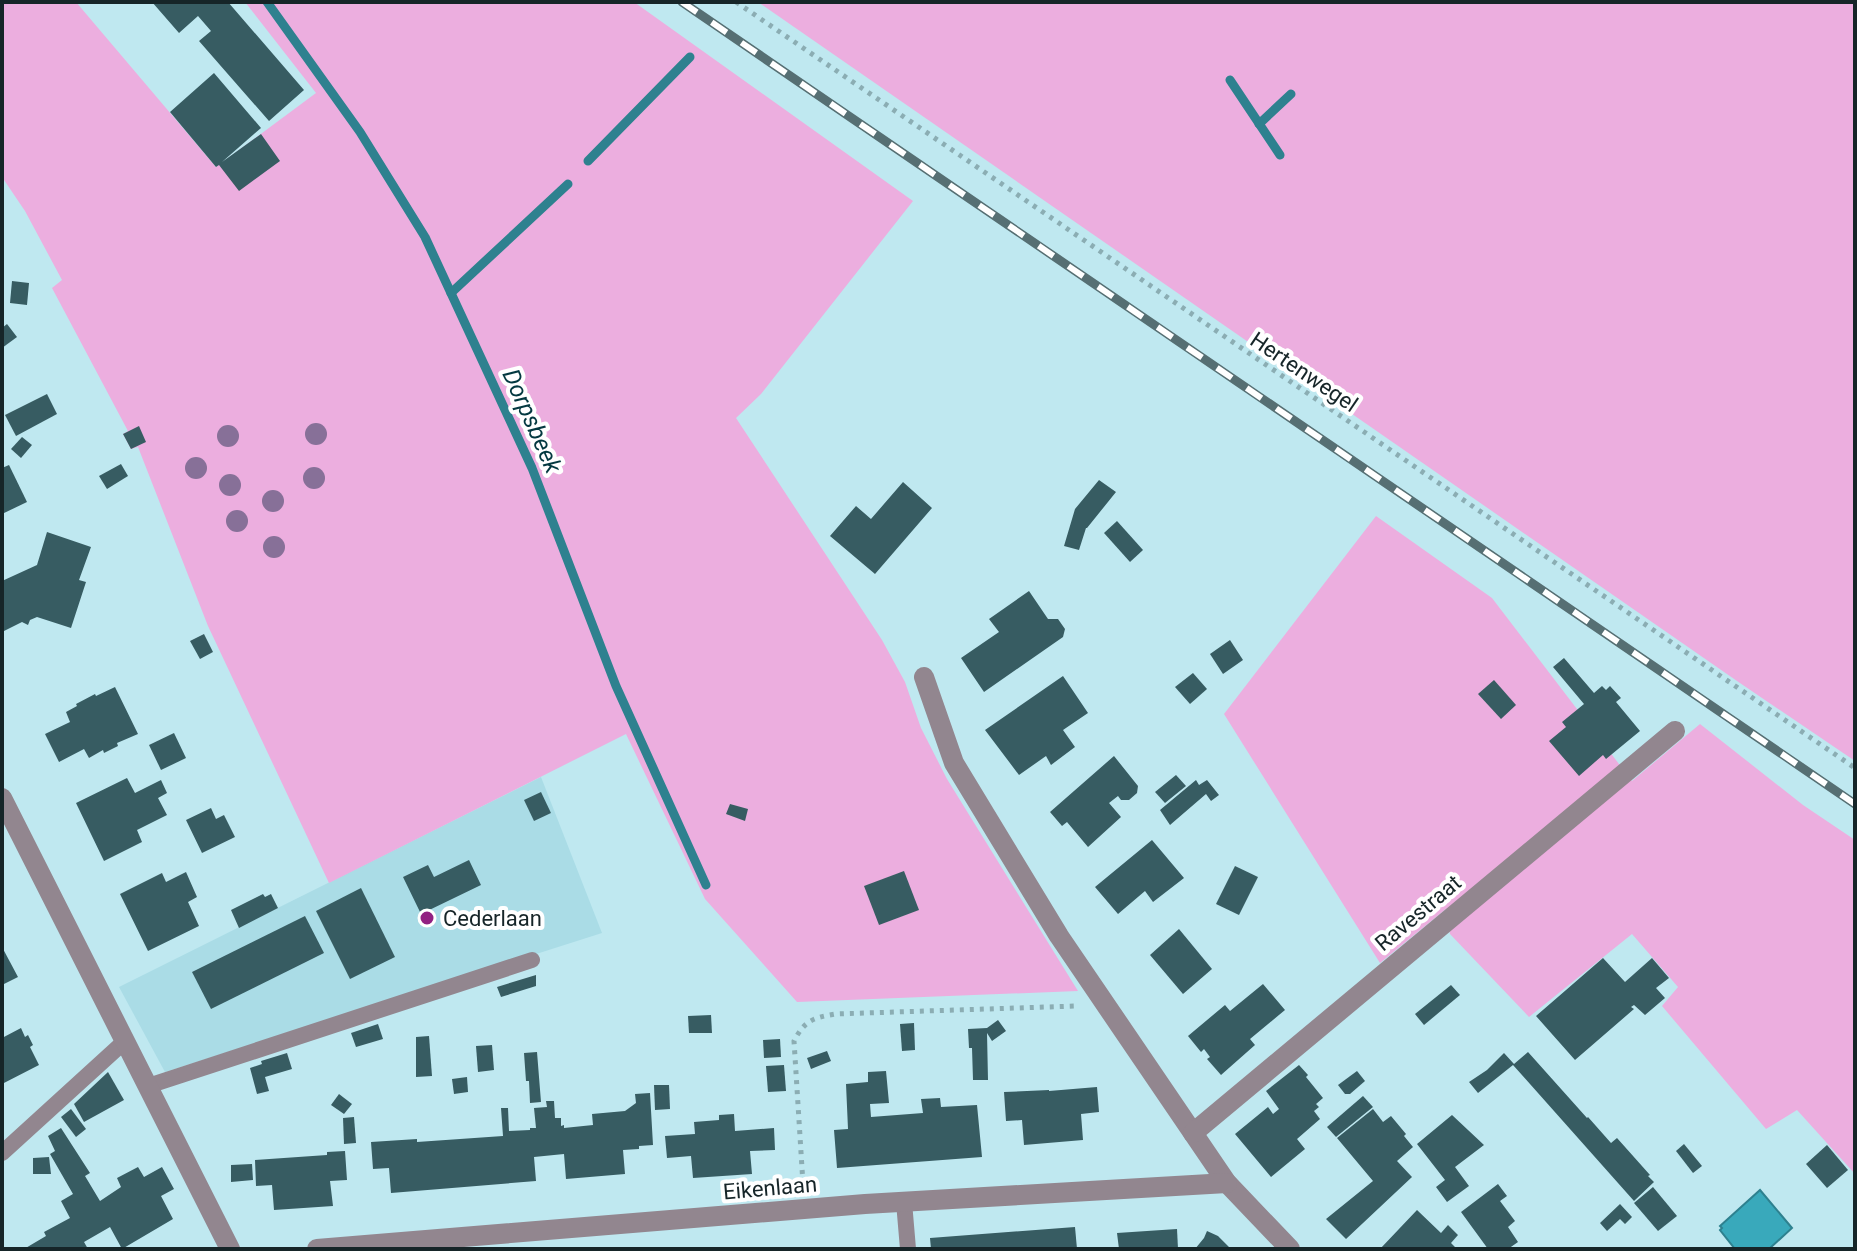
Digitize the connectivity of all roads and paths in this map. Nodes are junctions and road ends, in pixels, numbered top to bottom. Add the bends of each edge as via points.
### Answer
1 (736, 2) edge
2 (924, 677) dead end
3 (1675, 731) dead end
4 (1855, 768) edge
5 (2, 798) edge
6 (532, 960) dead end
7 (1106, 1005) junction
8 (125, 1041) junction
9 (148, 1086) junction
10 (1193, 1133) junction
11 (2, 1153) edge
12 (1227, 1183) junction
13 (904, 1202) junction
14 (805, 1209) junction
15 (353, 1248) edge
16 (230, 1249) edge
17 (317, 1249) edge
18 (908, 1249) edge
19 (1290, 1249) edge

1 - 4 path, Hertenwegel
2 - 7 street via 954,763
3 - 10 street, Ravestraat
5 - 8 street
6 - 9 lane
7 - 10 street
7 - 14 path via 835,1014 802,1027 794,1041
8 - 9 street
8 - 11 lane
9 - 16 street
10 - 12 street
12 - 13 street, Eikenlaan
12 - 19 street
13 - 14 street, Eikenlaan
13 - 18 lane
14 - 15 street, Eikenlaan
15 - 17 street, Eikenlaan

